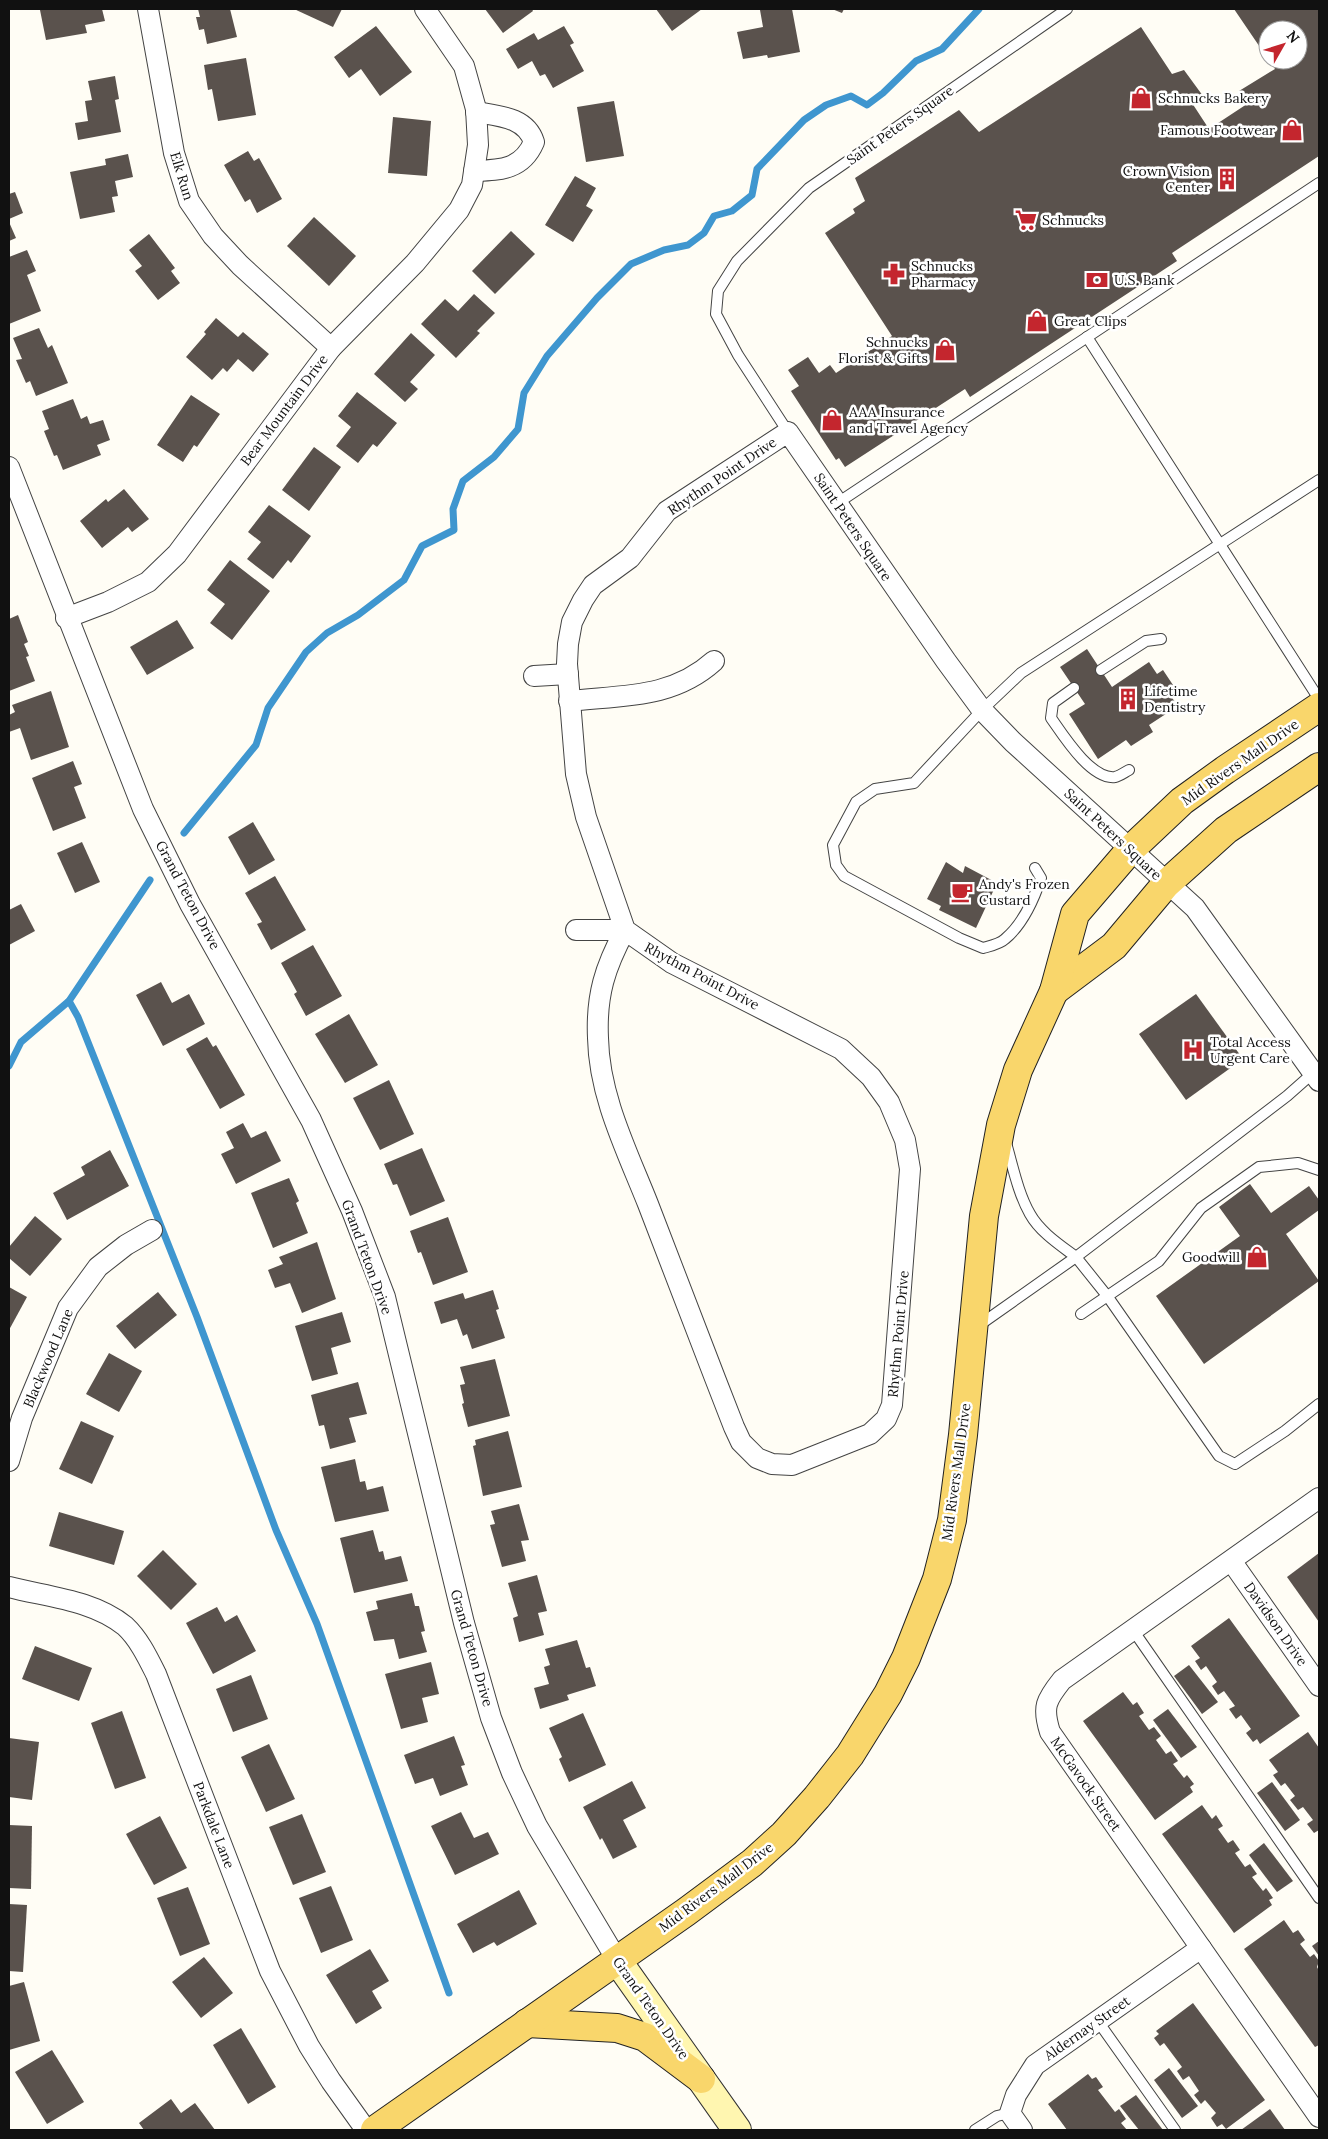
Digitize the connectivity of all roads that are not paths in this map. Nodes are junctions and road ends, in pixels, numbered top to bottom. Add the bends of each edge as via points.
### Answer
1 (148, 9) edge
2 (424, 9) edge
3 (1067, 9) edge
4 (476, 112) junction
5 (474, 170) junction
6 (1319, 182) edge
7 (1087, 337) junction
8 (331, 348) junction
9 (788, 432) junction
10 (9, 467) edge
11 (1319, 480) edge
12 (836, 504) junction
13 (1220, 544) junction
14 (66, 618) junction
15 (1161, 639) dead end
16 (714, 661) dead end
17 (1101, 670) dead end
18 (568, 674) junction
19 (534, 676) dead end
20 (1074, 688) dead end
21 (1319, 699) edge
22 (569, 701) junction
23 (1319, 707) edge
24 (982, 710) junction
25 (1319, 767) edge
26 (1129, 770) dead end
27 (1130, 850) junction
28 (1035, 868) dead end
29 (1166, 884) junction
30 (576, 930) dead end
31 (625, 930) junction
32 (1054, 991) junction
33 (1316, 1077) edge
34 (1001, 1125) junction
35 (1319, 1170) edge
36 (152, 1230) dead end
37 (1076, 1257) junction
38 (1108, 1297) junction
39 (1081, 1314) dead end
40 (973, 1329) junction
41 (1319, 1404) edge
42 (9, 1461) edge
43 (1319, 1498) edge
44 (1232, 1562) junction
45 (9, 1587) edge
46 (1133, 1630) junction
47 (1319, 1686) edge
48 (1319, 1898) edge
49 (1201, 1948) junction
50 (617, 1960) junction
51 (1097, 2020) junction
52 (527, 2023) junction
53 (701, 2079) junction
54 (1010, 2113) junction
55 (1319, 2118) edge
56 (366, 2130) edge
57 (375, 2130) edge
58 (737, 2130) edge
59 (975, 2130) edge
60 (1022, 2130) edge
61 (1175, 2130) edge

1 - 8 street, Elk Run via 174,153 188,201 213,236 240,265
2 - 4 street, Bear Mountain Drive via 464,66
3 - 9 lane, Saint Peters Square via 809,188 737,261 718,291 716,314 738,355
4 - 5 street, Bear Mountain Drive via 478,145
4 - 5 street via 517,122 531,134 534,142 521,162 508,169
5 - 8 street, Bear Mountain Drive via 472,184 459,210 415,263
6 - 7 lane
7 - 12 lane
7 - 13 lane
8 - 14 street, Bear Mountain Drive via 177,554 148,582
9 - 12 street, Saint Peters Square
9 - 18 street, Rhythm Point Drive via 674,506 630,558 593,585 572,622
10 - 14 street, Grand Teton Drive
11 - 13 lane
12 - 24 street, Saint Peters Square
13 - 21 lane
13 - 24 lane via 1021,673
14 - 50 street, Grand Teton Drive via 143,809 190,904 311,1120 352,1211 385,1297 464,1623 491,1718 537,1826
15 - 17 lane via 1146,641
16 - 22 street via 697,676 671,688
18 - 19 street
18 - 22 street, Rhythm Point Drive
20 - 26 lane via 1053,703 1051,718 1088,765 1104,775 1116,777
22 - 31 street, Rhythm Point Drive via 573,760 580,796
23 - 27 main road, Mid Rivers Mall Drive via 1182,801
24 - 27 street, Saint Peters Square
24 - 28 lane via 914,783 874,789 856,802 832,845 836,865 844,876 983,948 1004,940 1020,920 1036,895 1041,878
25 - 29 main road, Mid Rivers Mall Drive via 1226,830
27 - 29 street, Saint Peters Square
27 - 32 main road, Mid Rivers Mall Drive via 1075,914
29 - 32 main road, Mid Rivers Mall Drive via 1114,946
29 - 33 street, Saint Peters Square via 1195,908
30 - 31 street
31 - 31 street, Rhythm Point Drive via 607,965 600,988 598,1037 603,1078 618,1127 738,1435 757,1458 782,1466 864,1438 886,1419 893,1398 910,1169 905,1140 892,1108 871,1077 841,1049 672,963
32 - 34 main road, Mid Rivers Mall Drive via 1018,1070
33 - 37 lane
34 - 37 lane via 1030,1215 1051,1238
34 - 40 main road, Mid Rivers Mall Drive via 984,1216
35 - 38 lane via 1298,1163 1258,1166 1202,1208 1159,1260
36 - 42 street, Blackwood Lane via 98,1266 68,1308 22,1418
37 - 38 lane
37 - 40 lane
38 - 39 lane
38 - 41 lane via 1219,1456 1235,1464
40 - 50 main road, Mid Rivers Mall Drive via 952,1520 937,1579 888,1694 850,1755 784,1834 738,1874
43 - 44 street, McGavock Street
44 - 46 street, McGavock Street
44 - 47 street, Davidson Drive
45 - 56 street, Parkdale Lane via 92,1607 125,1627 144,1650 270,1971 330,2081
46 - 48 lane
46 - 49 street, McGavock Street via 1062,1680 1045,1706 1046,1720 1050,1732
49 - 51 street, Aldernay Street
49 - 55 street, McGavock Street
50 - 52 main road, Mid Rivers Mall Drive
50 - 53 street, Grand Teton Drive
51 - 54 street, Aldernay Street via 1035,2065 1016,2095
51 - 61 lane
52 - 53 main road via 617,2028 645,2037
52 - 57 main road, Mid Rivers Mall Drive
53 - 58 street, Grand Teton Drive
54 - 59 lane via 997,2116
54 - 60 street

